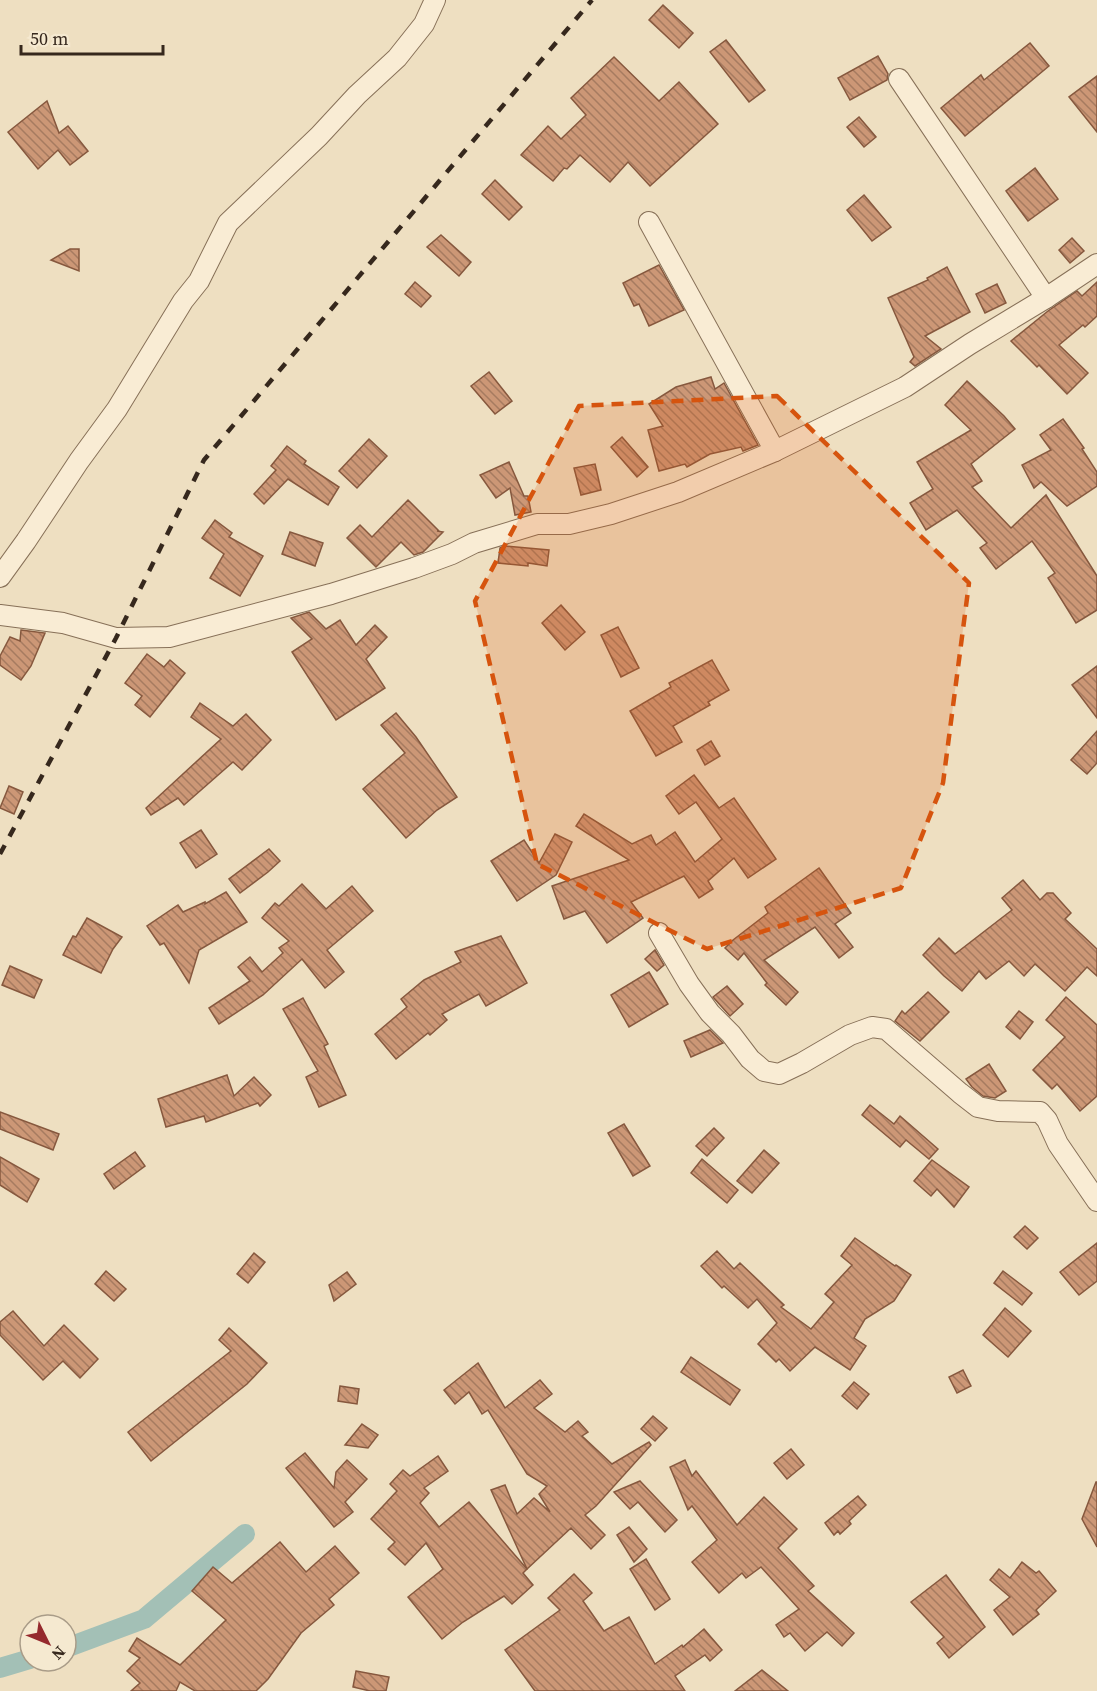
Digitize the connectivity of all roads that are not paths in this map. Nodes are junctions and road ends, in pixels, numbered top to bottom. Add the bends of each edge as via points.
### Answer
1 (435, 0) edge
2 (899, 79) dead end
3 (649, 222) dead end
4 (1097, 264) edge
5 (1046, 298) junction
6 (775, 451) junction
7 (0, 577) edge
8 (0, 615) edge
9 (659, 933) dead end
10 (1097, 1201) edge

1 - 7 street via 424,24 397,58 228,224 199,281 117,409
2 - 5 street
3 - 6 street
4 - 5 street
5 - 6 street via 905,387
6 - 8 street via 678,492 611,514 569,524 537,524 331,594 169,637 116,638 63,623
9 - 10 street via 710,1013 764,1071 779,1074 850,1035 872,1027 886,1029 978,1107 1040,1112

